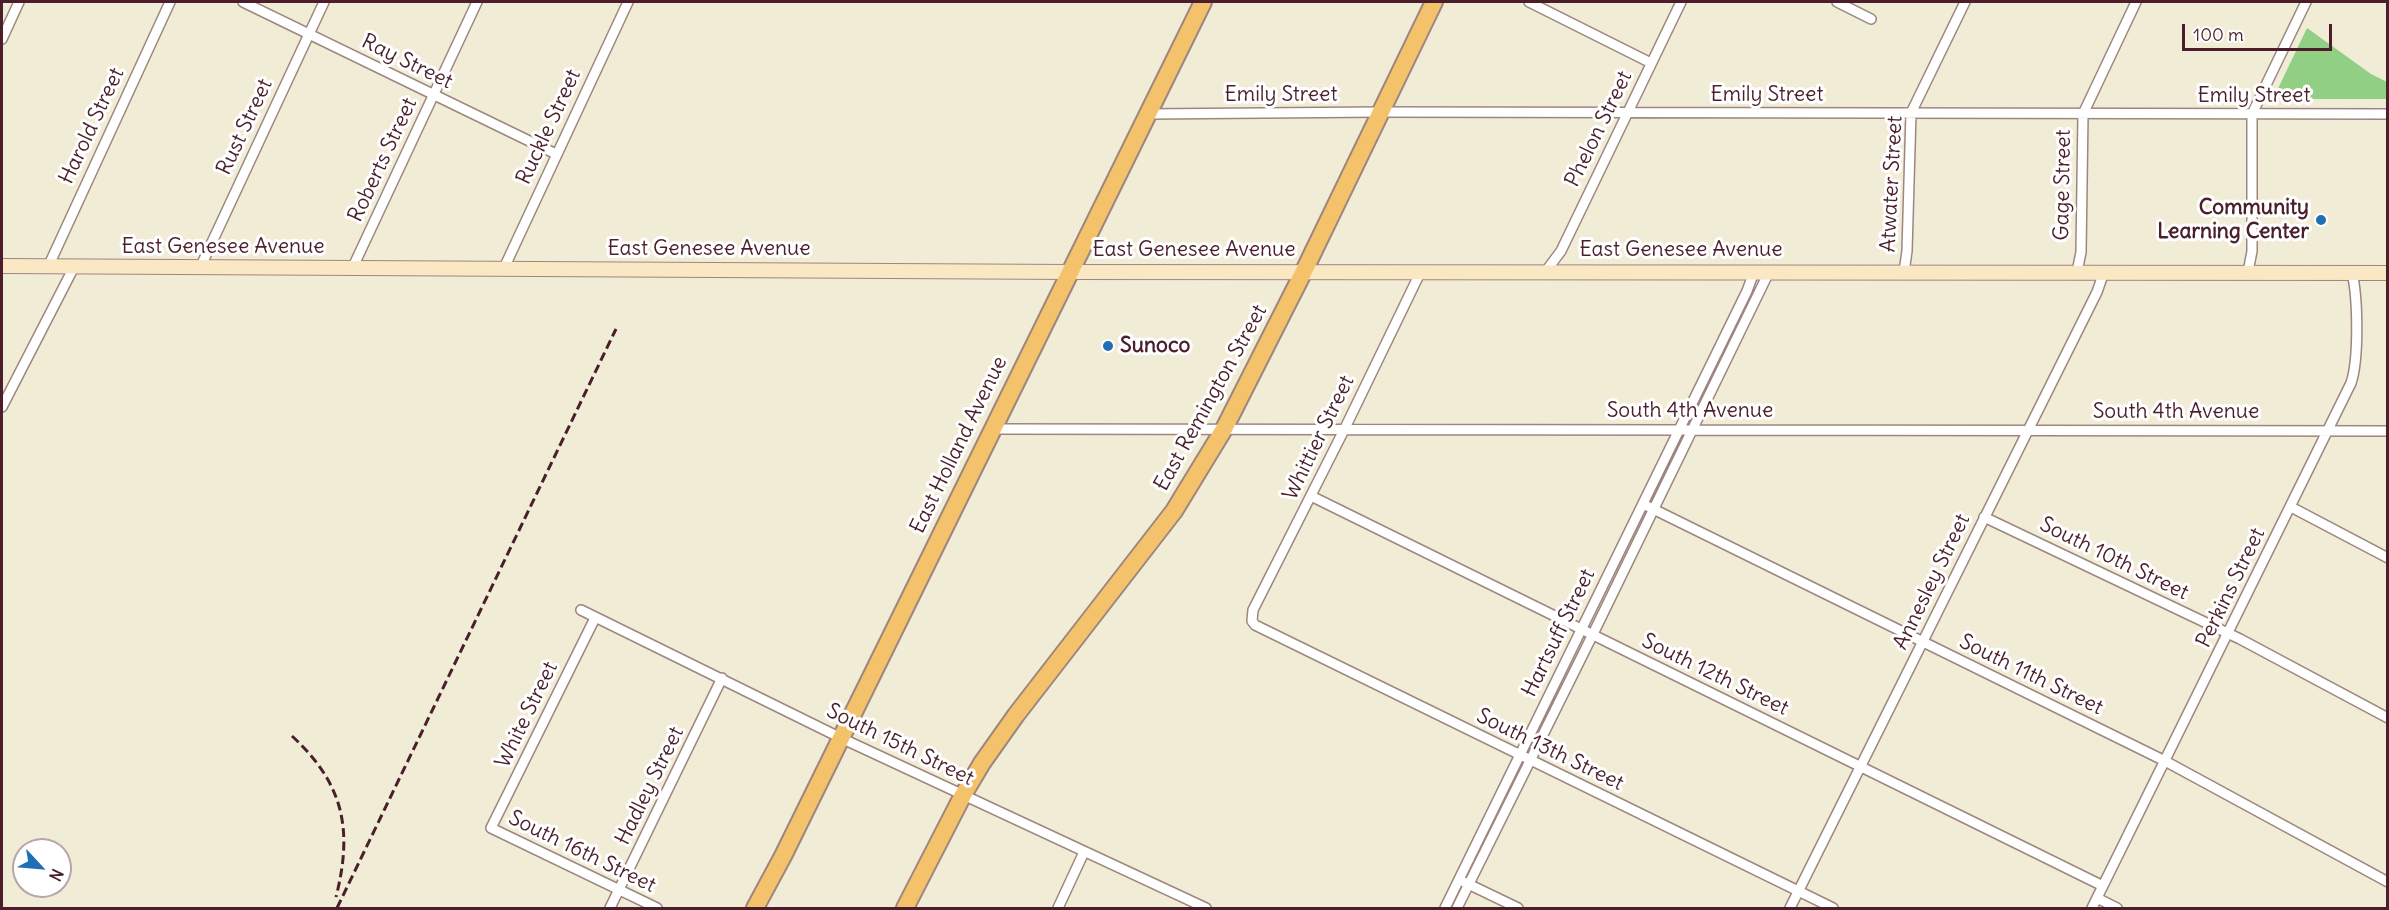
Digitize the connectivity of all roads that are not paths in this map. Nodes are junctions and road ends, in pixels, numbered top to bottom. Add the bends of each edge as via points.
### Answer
1 (19, 2) edge
2 (170, 2) edge
3 (243, 2) edge
4 (324, 2) edge
5 (477, 2) edge
6 (628, 2) edge
7 (1203, 2) edge
8 (1434, 2) edge
9 (1529, 2) edge
10 (1682, 2) edge
11 (1837, 2) edge
12 (1965, 2) edge
13 (2136, 2) edge
14 (2306, 2) edge
15 (1871, 19) dead end
16 (308, 34) junction
17 (2, 39) edge
18 (1652, 63) junction
19 (434, 95) junction
20 (1379, 112) junction
21 (1911, 113) junction
22 (1148, 114) junction
23 (1626, 114) junction
24 (2083, 114) junction
25 (2252, 114) junction
26 (2388, 114) edge
27 (556, 154) junction
28 (2, 267) edge
29 (48, 267) junction
30 (74, 267) junction
31 (200, 268) junction
32 (504, 268) junction
33 (352, 269) junction
34 (1304, 271) junction
35 (1421, 271) junction
36 (1546, 271) junction
37 (1070, 272) junction
38 (1754, 272) junction
39 (1769, 272) junction
40 (1904, 272) junction
41 (2077, 272) junction
42 (2104, 272) junction
43 (2248, 272) junction
44 (2352, 273) junction
45 (2388, 273) edge
46 (2, 407) edge
47 (1345, 428) junction
48 (991, 429) junction
49 (1224, 429) junction
50 (1680, 429) junction
51 (1693, 430) junction
52 (2026, 430) junction
53 (2328, 431) junction
54 (2388, 431) edge
55 (1311, 496) junction
56 (1643, 504) junction
57 (2291, 507) junction
58 (1655, 509) junction
59 (1984, 517) junction
60 (2388, 558) edge
61 (581, 610) dead end
62 (595, 618) junction
63 (1252, 621) joint
64 (1581, 629) junction
65 (1593, 634) junction
66 (2228, 634) junction
67 (1922, 641) junction
68 (722, 678) junction
69 (2388, 718) edge
70 (841, 738) junction
71 (1520, 755) junction
72 (1530, 760) junction
73 (2165, 761) junction
74 (1860, 767) junction
75 (963, 795) junction
76 (491, 828) joint
77 (1084, 852) junction
78 (1464, 882) junction
79 (2388, 882) edge
80 (2103, 886) junction
81 (620, 890) junction
82 (1798, 892) junction
83 (2097, 898) junction
84 (907, 907) edge
85 (610, 909) edge
86 (657, 909) edge
87 (755, 909) edge
88 (1058, 909) edge
89 (1206, 909) edge
90 (1445, 909) edge
91 (1457, 909) edge
92 (1518, 909) edge
93 (1790, 909) edge
94 (1833, 909) edge
95 (2092, 909) edge
96 (2117, 909) edge

1 - 17 street
2 - 29 street, Harold Street
3 - 16 street, Ray Street
4 - 16 street, Rust Street
5 - 19 street, Roberts Street
6 - 27 street, Ruckle Street
7 - 22 highway, East Holland Avenue
8 - 20 highway, East Remington Street
9 - 18 street
10 - 18 street, Phelon Street
11 - 15 street
12 - 21 street, Atwater Street
13 - 24 street, Gage Street
14 - 25 street
16 - 19 street, Ray Street
16 - 31 street, Rust Street
18 - 23 street, Phelon Street
19 - 27 street, Ray Street
19 - 33 street, Roberts Street
20 - 22 street, Emily Street
20 - 23 street, Emily Street
20 - 34 highway, East Remington Street
21 - 23 street, Emily Street
21 - 24 street, Emily Street
21 - 40 street, Atwater Street
22 - 37 highway, East Holland Avenue
23 - 36 street, Phelon Street via 1561,251
24 - 25 street, Emily Street
24 - 41 street, Gage Street via 2081,252
25 - 26 street, Emily Street
25 - 43 street via 2252,251
27 - 32 street, Ruckle Street
28 - 29 main road, East Genesee Avenue
29 - 30 main road, East Genesee Avenue
30 - 31 main road, East Genesee Avenue
30 - 46 street
31 - 33 main road, East Genesee Avenue
32 - 33 main road, East Genesee Avenue
32 - 37 main road, East Genesee Avenue
34 - 35 main road, East Genesee Avenue
34 - 37 main road, East Genesee Avenue
34 - 49 highway, East Remington Street
35 - 36 main road, East Genesee Avenue
35 - 47 street, Whittier Street
36 - 38 main road, East Genesee Avenue
37 - 48 highway, East Holland Avenue
38 - 39 main road, East Genesee Avenue
38 - 50 street, Hartsuff Street
39 - 40 main road, East Genesee Avenue
39 - 51 street, Hartsuff Street
40 - 41 main road, East Genesee Avenue
41 - 42 main road, East Genesee Avenue
42 - 43 main road, East Genesee Avenue
42 - 52 street, Annesley Street
43 - 44 main road, East Genesee Avenue
44 - 45 main road, East Genesee Avenue
44 - 53 street, Perkins Street via 2357,292 2354,374
47 - 49 street, South 4th Avenue
47 - 50 street, South 4th Avenue
47 - 55 street, Whittier Street
48 - 49 street, South 4th Avenue
48 - 70 highway, East Holland Avenue
49 - 75 highway, East Remington Street via 1174,511 1016,715
50 - 51 street, South 4th Avenue
50 - 56 street, Hartsuff Street
51 - 52 street, South 4th Avenue
51 - 58 street, Hartsuff Street
52 - 53 street, South 4th Avenue
52 - 59 street, Annesley Street
53 - 54 street, South 4th Avenue
53 - 57 street, Perkins Street
55 - 63 street, Whittier Street via 1253,610
55 - 64 street, South 12th Street
56 - 58 street
56 - 64 street, Hartsuff Street
57 - 60 street
57 - 66 street, Perkins Street
58 - 65 street, Hartsuff Street
58 - 67 street, South 11th Street
59 - 66 street, South 10th Street
59 - 67 street, Annesley Street
61 - 62 street, South 15th Street
62 - 68 street, South 15th Street
62 - 76 street, White Street
63 - 71 street, South 13th Street
64 - 65 street, South 12th Street
64 - 71 street, Hartsuff Street
65 - 72 street, Hartsuff Street
65 - 74 street, South 12th Street
66 - 69 street, South 10th Street
66 - 73 street, Perkins Street
67 - 73 street, South 11th Street
67 - 74 street, Annesley Street
68 - 70 street, South 15th Street
68 - 81 street, Hadley Street
70 - 75 street, South 15th Street
70 - 87 highway, East Holland Avenue
71 - 72 street, South 13th Street
71 - 78 street, Hartsuff Street
72 - 78 street, Hartsuff Street
72 - 82 street, South 13th Street
73 - 79 street, South 11th Street
73 - 80 street, Perkins Street
74 - 80 street, South 12th Street
74 - 82 street, Annesley Street
75 - 77 street, South 15th Street
75 - 84 highway, East Remington Street
76 - 81 street, South 16th Street
77 - 88 street
77 - 89 street, South 15th Street
78 - 90 street, Hartsuff Street
78 - 91 street, Hartsuff Street
78 - 92 street
80 - 83 street, Perkins Street
81 - 85 street, Hadley Street
81 - 86 street, South 16th Street
82 - 93 street, Annesley Street
82 - 94 street, South 13th Street
83 - 95 street, Perkins Street
83 - 96 street

